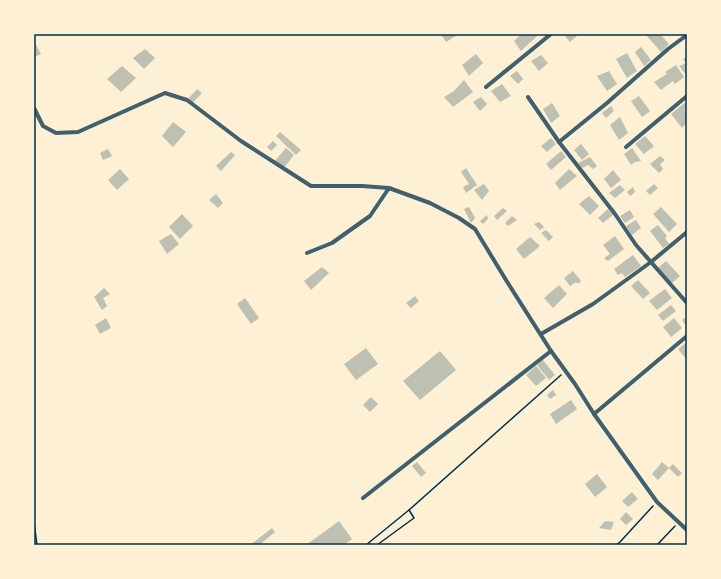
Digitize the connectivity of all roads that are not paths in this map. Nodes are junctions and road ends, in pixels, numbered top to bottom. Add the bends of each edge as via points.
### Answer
1 (551, 34) edge
2 (687, 35) edge
3 (486, 87) dead end
4 (687, 96) edge
5 (528, 97) dead end
6 (34, 108) edge
7 (559, 142) junction
8 (626, 147) dead end
9 (389, 188) junction
10 (687, 232) edge
11 (307, 253) dead end
12 (651, 262) junction
13 (687, 304) edge
14 (542, 334) junction
15 (687, 336) edge
16 (551, 351) junction
17 (594, 414) junction
18 (363, 498) dead end
19 (687, 530) edge

1 - 3 street
2 - 7 street
4 - 8 street
5 - 7 street
6 - 9 street via 44,126 56,133 78,132 165,93 186,100 241,141 311,186
7 - 12 street
9 - 11 street via 370,216 332,243
9 - 14 street via 430,203 475,229
10 - 12 street
12 - 13 street
12 - 14 street via 593,304
14 - 16 street
15 - 17 street
16 - 17 street
16 - 18 street
17 - 19 street via 657,502

